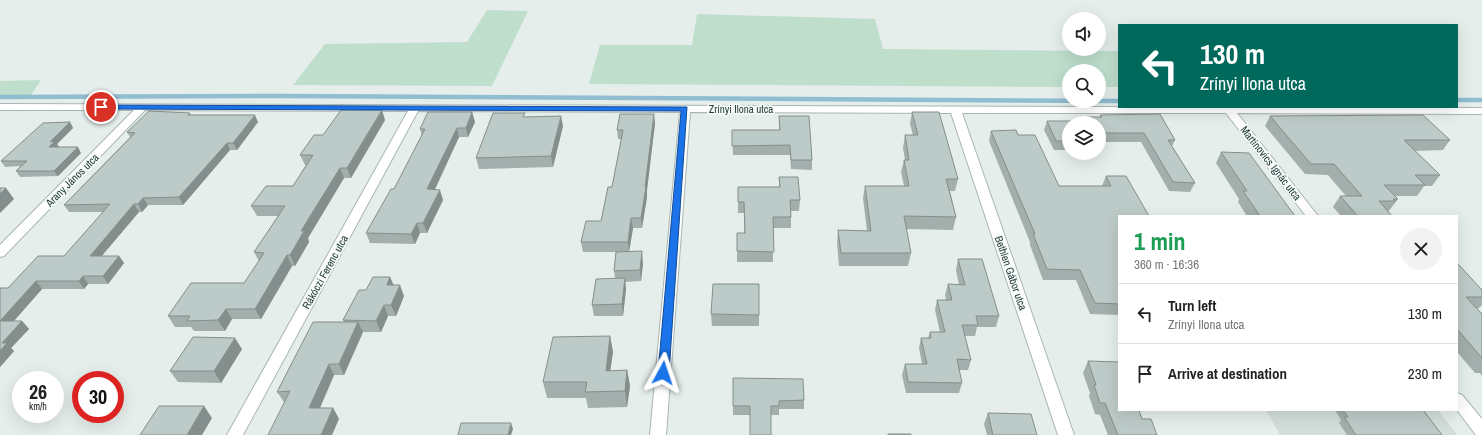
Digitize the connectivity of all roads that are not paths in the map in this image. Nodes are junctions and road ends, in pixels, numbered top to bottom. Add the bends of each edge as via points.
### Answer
1 (0, 107) edge
2 (143, 107) junction
3 (415, 108) junction
4 (685, 109) junction
5 (956, 110) junction
6 (1229, 110) junction
7 (1482, 111) edge
8 (1311, 215) edge
9 (0, 253) edge
10 (1458, 400) edge
11 (1482, 431) edge
12 (235, 435) edge
13 (658, 435) edge
14 (1066, 435) edge

1 - 2 street, Zrínyi Ilona utca
2 - 3 street, Zrínyi Ilona utca
2 - 9 street, Arany János utca
3 - 4 street, Zrínyi Ilona utca
3 - 12 street, Rákóczi Ferenc utca
4 - 5 street, Zrínyi Ilona utca
4 - 13 street
5 - 6 street, Zrínyi Ilona utca
5 - 14 street, Bethlen Gábor utca
6 - 7 street, Zrínyi Ilona utca
6 - 8 street, Martinovics Ignác utca
10 - 11 street

